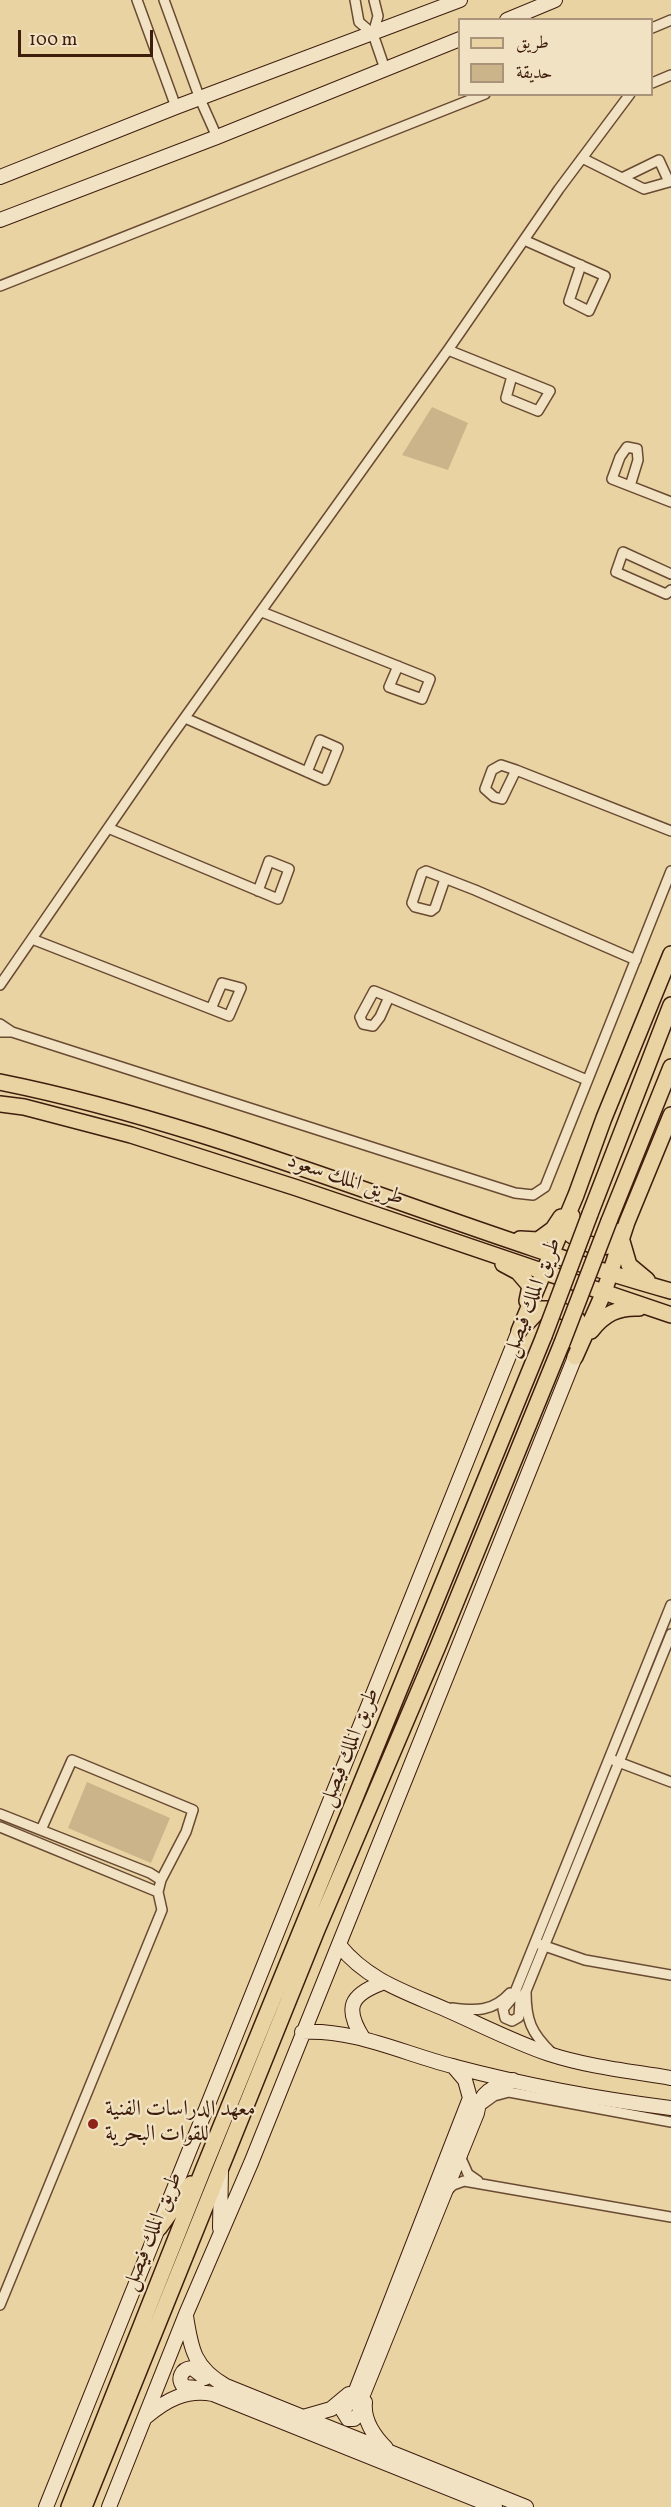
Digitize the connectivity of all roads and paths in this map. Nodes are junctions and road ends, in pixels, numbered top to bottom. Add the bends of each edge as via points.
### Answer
1 (137, 0) edge
2 (164, 0) edge
3 (355, 0) edge
4 (375, 0) edge
5 (460, 0) edge
6 (555, 0) edge
7 (512, 18) edge
8 (671, 20) edge
9 (653, 27) edge
10 (373, 34) junction
11 (458, 39) edge
12 (385, 69) junction
13 (671, 75) edge
14 (653, 81) edge
15 (480, 96) edge
16 (628, 96) edge
17 (200, 99) junction
18 (176, 107) junction
19 (217, 137) junction
20 (582, 158) junction
21 (0, 177) edge
22 (622, 178) junction
23 (0, 220) edge
24 (524, 240) junction
25 (581, 265) junction
26 (0, 286) edge
27 (448, 351) junction
28 (512, 376) junction
29 (630, 486) dead end
30 (671, 502) edge
31 (671, 574) edge
32 (671, 590) edge
33 (262, 612) junction
34 (398, 666) dead end
35 (185, 718) junction
36 (516, 771) dead end
37 (307, 772) dead end
38 (108, 828) junction
39 (671, 831) edge
40 (671, 871) edge
41 (445, 879) junction
42 (258, 891) dead end
43 (32, 939) junction
44 (671, 954) edge
45 (636, 960) junction
46 (0, 985) edge
47 (389, 997) dead end
48 (671, 1005) edge
49 (211, 1009) dead end
50 (0, 1024) edge
51 (0, 1032) edge
52 (12, 1032) junction
53 (671, 1067) edge
54 (588, 1080) junction
55 (0, 1082) edge
56 (0, 1104) edge
57 (671, 1115) edge
58 (576, 1195) junction
59 (627, 1222) junction
60 (486, 1232) junction
61 (622, 1241) junction
62 (477, 1250) junction
63 (551, 1254) junction
64 (544, 1271) junction
65 (612, 1274) junction
66 (666, 1290) edge
67 (604, 1292) junction
68 (651, 1308) junction
69 (671, 1316) edge
70 (519, 1331) junction
71 (575, 1357) junction
72 (671, 1605) edge
73 (671, 1634) edge
74 (608, 1759) junction
75 (619, 1762) junction
76 (671, 1782) edge
77 (0, 1814) edge
78 (0, 1827) edge
79 (41, 1830) junction
80 (161, 1880) junction
81 (158, 1892) junction
82 (533, 1942) junction
83 (339, 1945) junction
84 (544, 1946) junction
85 (671, 1975) edge
86 (382, 1983) junction
87 (515, 1987) junction
88 (526, 1991) junction
89 (437, 2006) junction
90 (302, 2032) junction
91 (363, 2038) junction
92 (553, 2055) junction
93 (453, 2066) junction
94 (671, 2078) edge
95 (513, 2080) junction
96 (671, 2108) edge
97 (477, 2114) junction
98 (671, 2122) edge
99 (460, 2156) junction
100 (221, 2166) junction
101 (203, 2170) junction
102 (480, 2183) junction
103 (445, 2194) junction
104 (671, 2217) edge
105 (159, 2228) junction
106 (220, 2236) junction
107 (0, 2305) edge
108 (186, 2314) junction
109 (364, 2379) junction
110 (224, 2392) junction
111 (302, 2417) junction
112 (144, 2418) junction
113 (390, 2452) junction
114 (46, 2507) edge
115 (69, 2507) edge
116 (84, 2507) edge
117 (109, 2507) edge
118 (495, 2507) edge
119 (526, 2507) edge

1 - 18 street
2 - 17 street
3 - 10 street via 359,22
4 - 10 street via 378,16
5 - 10 main road
6 - 7 main road
8 - 9 street
10 - 12 street
10 - 17 main road
11 - 12 main road
12 - 19 main road
13 - 14 street
15 - 26 street
16 - 20 street
17 - 18 main road
17 - 19 street
18 - 21 main road
19 - 23 main road
20 - 22 street
20 - 24 street
22 - 22 street via 644,189 669,182 659,160
24 - 25 street
24 - 27 street
25 - 25 street via 605,276 589,311 570,301
27 - 28 street
27 - 33 street
28 - 28 street via 550,391 538,411 506,398
29 - 30 street
31 - 32 street via 622,552 616,572 666,594
33 - 34 street
33 - 35 street
35 - 37 street
35 - 38 street
36 - 39 street
38 - 42 street
38 - 43 street
40 - 45 street
41 - 41 street via 422,873 412,903 431,911
41 - 45 street
43 - 46 street
43 - 49 street
44 - 58 main road
45 - 54 street
47 - 54 street
48 - 101 main road, طريق الملك فيصل, bridge via 544,1336
50 - 52 street
51 - 52 street
52 - 54 street via 385,1152 533,1194 545,1187
53 - 100 main road, طريق الملك فيصل, bridge via 447,1625
55 - 60 main road, طريق الملك سعود via 146,1116
56 - 62 main road, طريق الملك سعود via 131,1135
57 - 59 main road
58 - 59 main road via 570,1227 577,1239 603,1247 615,1243
58 - 60 main road via 553,1229 538,1240
58 - 63 main road
59 - 61 main road
60 - 63 main road, طريق الملك سعود
61 - 65 main road
61 - 66 main road via 634,1272
62 - 64 main road, طريق الملك سعود
62 - 70 main road via 518,1272 530,1286
63 - 64 main road
63 - 65 main road, طريق الملك سعود
64 - 67 main road, طريق الملك سعود
64 - 70 main road
65 - 66 main road, طريق الملك سعود
65 - 67 main road
67 - 68 main road, طريق الملك سعود
67 - 71 main road
68 - 69 main road, طريق الملك سعود
68 - 71 main road via 622,1308 603,1317
70 - 71 main road via 540,1309 549,1307 566,1312 577,1319 580,1327
70 - 105 main road
71 - 83 main road
72 - 74 street
73 - 75 street
74 - 75 street
74 - 82 street
75 - 76 street
75 - 84 street
77 - 79 street
78 - 81 street
79 - 80 street
79 - 80 street via 72,1760 83,1764 193,1810
80 - 81 street
81 - 107 street via 162,1910
82 - 84 street
82 - 87 street
83 - 86 main road
83 - 90 main road
84 - 85 street via 585,1960
84 - 88 street
86 - 89 main road
86 - 91 main road via 359,1994 351,2006
87 - 88 street
87 - 88 street via 504,2009 509,2020 519,2017 520,2000
87 - 89 street via 504,2000 486,2009
88 - 92 street via 531,2028
89 - 92 main road
90 - 91 main road via 325,2031
90 - 106 main road
91 - 93 main road
92 - 94 main road
93 - 95 main road
93 - 109 main road via 465,2080 470,2098
95 - 96 main road
95 - 97 main road via 483,2095
97 - 98 street via 485,2101 509,2092
97 - 99 main road
99 - 102 street via 468,2174
99 - 103 main road
100 - 106 main road
100 - 116 main road, طريق الملك فيصل
101 - 105 main road
101 - 115 main road, طريق الملك فيصل
102 - 103 street via 464,2181
102 - 104 street
103 - 109 main road
105 - 114 main road
106 - 108 main road
108 - 110 main road via 196,2360
108 - 112 main road
109 - 111 main road via 339,2404
109 - 113 main road via 366,2418
110 - 111 main road
110 - 112 main road via 183,2394
110 - 118 main road
111 - 113 main road
112 - 117 main road
113 - 119 main road

